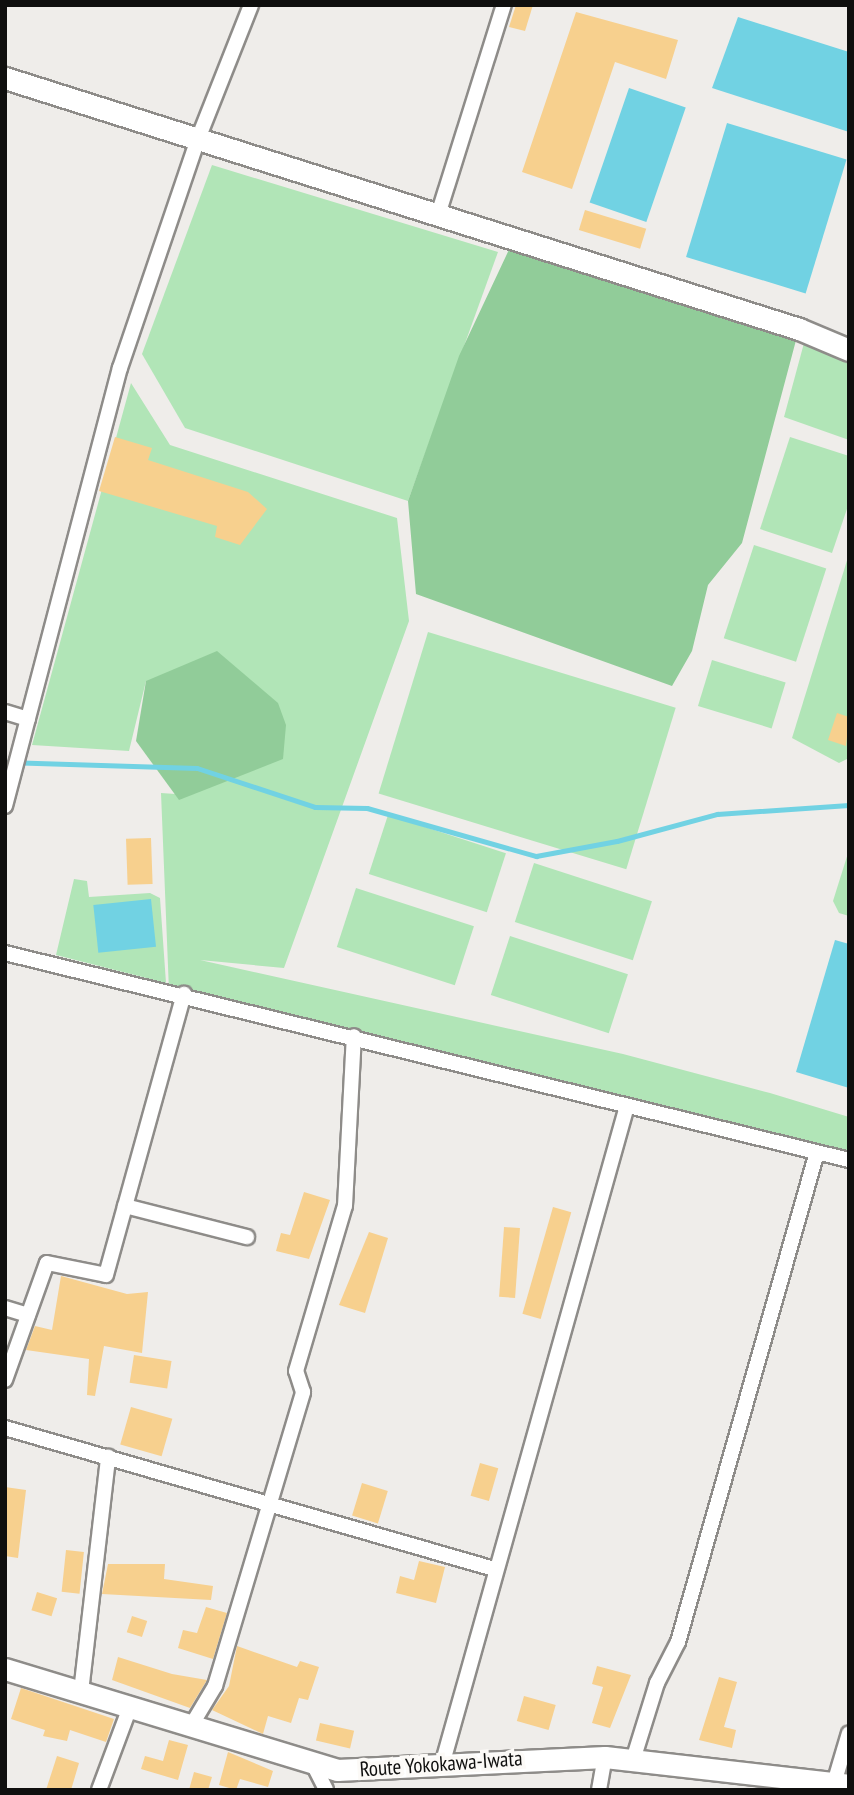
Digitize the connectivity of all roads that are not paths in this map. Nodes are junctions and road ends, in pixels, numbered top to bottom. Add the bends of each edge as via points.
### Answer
1 (251, 5) edge
2 (504, 5) edge
3 (5, 78) edge
4 (198, 139) junction
5 (439, 215) junction
6 (849, 350) edge
7 (5, 712) edge
8 (28, 719) junction
9 (5, 806) edge
10 (5, 953) edge
11 (184, 994) junction
12 (354, 1036) junction
13 (627, 1106) junction
14 (817, 1152) junction
15 (849, 1160) edge
16 (125, 1206) junction
17 (247, 1237) dead end
18 (5, 1308) edge
19 (29, 1315) junction
20 (5, 1380) edge
21 (5, 1428) edge
22 (108, 1457) junction
23 (271, 1504) junction
24 (494, 1569) junction
25 (5, 1669) edge
26 (81, 1692) junction
27 (130, 1707) junction
28 (191, 1726) junction
29 (849, 1733) edge
30 (605, 1757) junction
31 (633, 1760) junction
32 (312, 1762) junction
33 (442, 1765) junction
34 (838, 1786) edge
35 (99, 1790) edge
36 (326, 1790) edge
37 (599, 1790) edge

1 - 4 street
2 - 5 street
3 - 4 street
4 - 5 street
4 - 8 street via 120,368
5 - 6 street via 799,329
7 - 8 street
8 - 9 street
10 - 11 street
11 - 12 street
11 - 16 street
12 - 13 street
12 - 23 street via 345,1206 296,1371 303,1392
13 - 14 street
13 - 24 street
14 - 15 street
14 - 31 street via 678,1642 657,1683
16 - 17 street
16 - 19 street via 106,1275 47,1262
18 - 19 street
19 - 20 street
21 - 22 street
22 - 23 street
22 - 26 street
23 - 24 street
23 - 28 street via 215,1686
24 - 33 street
25 - 26 street, Route Yokokawa-Iwata
26 - 27 street, Route Yokokawa-Iwata
27 - 28 street, Route Yokokawa-Iwata
27 - 35 street
28 - 32 street, Route Yokokawa-Iwata
29 - 34 street
30 - 31 street, Route Yokokawa-Iwata
30 - 33 street, Route Yokokawa-Iwata
30 - 37 street
31 - 34 street, Route Yokokawa-Iwata
32 - 33 street, Route Yokokawa-Iwata via 367,1771
32 - 36 street

